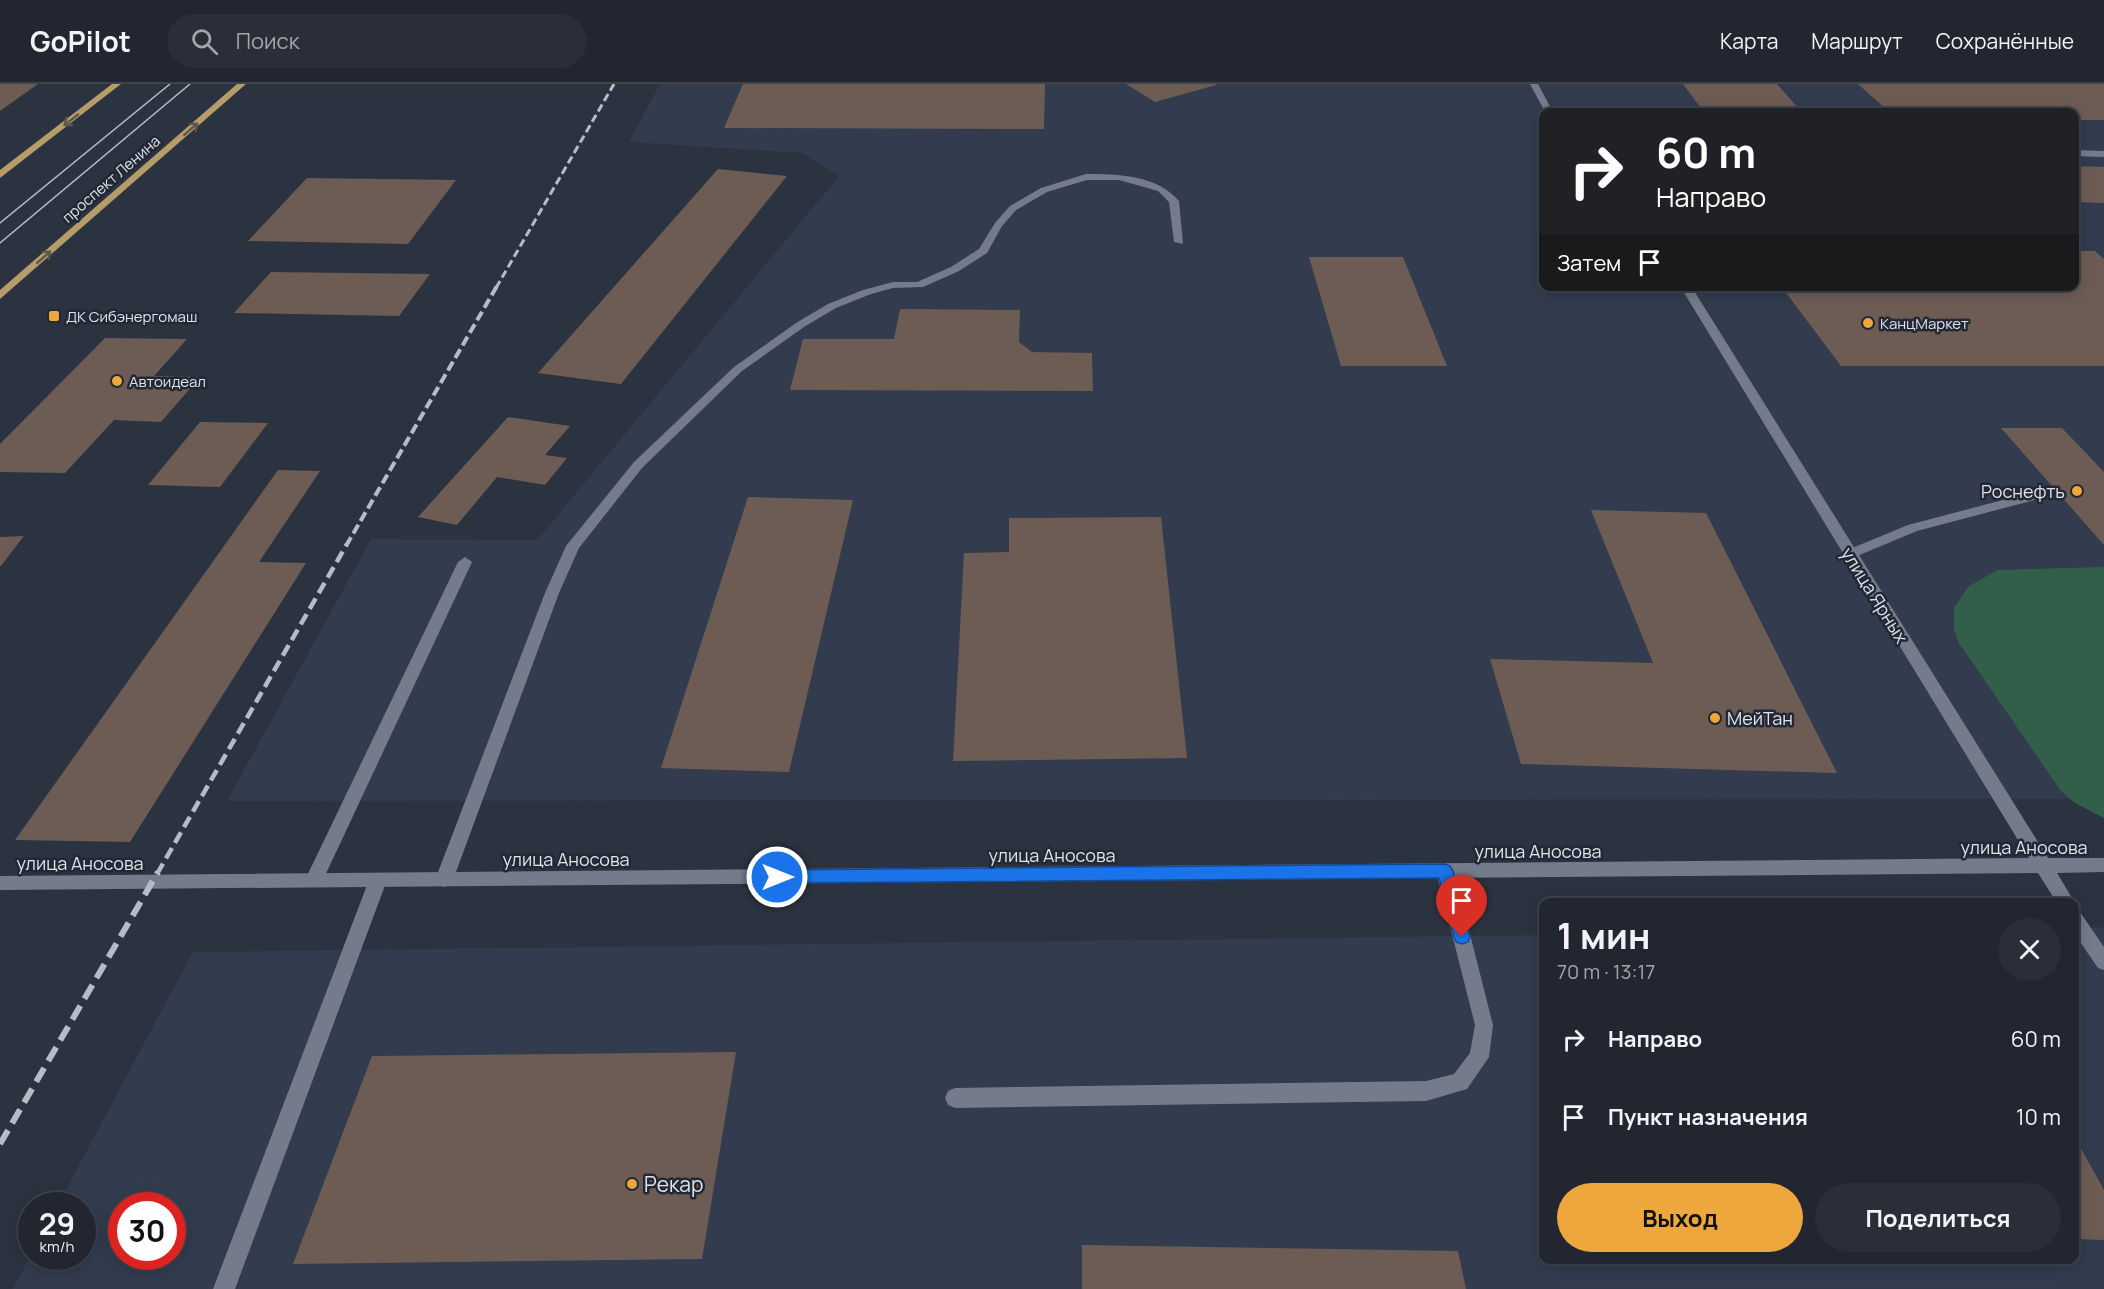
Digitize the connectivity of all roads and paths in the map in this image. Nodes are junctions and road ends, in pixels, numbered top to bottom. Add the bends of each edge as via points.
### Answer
1 (117, 84) edge
2 (242, 84) edge
3 (1534, 84) edge
4 (1547, 108) edge
5 (2079, 153) edge
6 (2104, 154) edge
7 (0, 175) edge
8 (1179, 242) dead end
9 (1688, 291) edge
10 (0, 296) edge
11 (2056, 490) dead end
12 (1850, 554) junction
13 (465, 561) dead end
14 (2104, 865) edge
15 (2042, 866) junction
16 (1445, 871) junction
17 (444, 879) junction
18 (314, 880) junction
19 (378, 880) junction
20 (0, 883) edge
21 (2063, 898) edge
22 (2079, 924) edge
23 (2104, 962) edge
24 (954, 1098) dead end
25 (224, 1289) edge

1 -> 7 main road
10 -> 2 main road, проспект Ленина
3 - 4 street
5 - 6 street
8 - 17 street via 1174,201 1161,189 1119,177 1086,177 1044,190 1012,208 983,251 956,269 919,285 892,285 832,306 738,369 638,465 573,546
9 - 12 street, улица Ярных
11 - 12 street via 1913,528
12 - 15 street, улица Ярных
13 - 18 street
14 - 15 street, улица Аносова
15 - 16 street, улица Аносова
15 - 21 street, улица Ярных
16 - 17 street, улица Аносова
16 - 24 street via 1484,1025 1479,1057 1460,1082 1426,1091
17 - 19 street, улица Аносова
18 - 19 street, улица Аносова
18 - 20 street, улица Аносова
19 - 25 street
22 - 23 street

